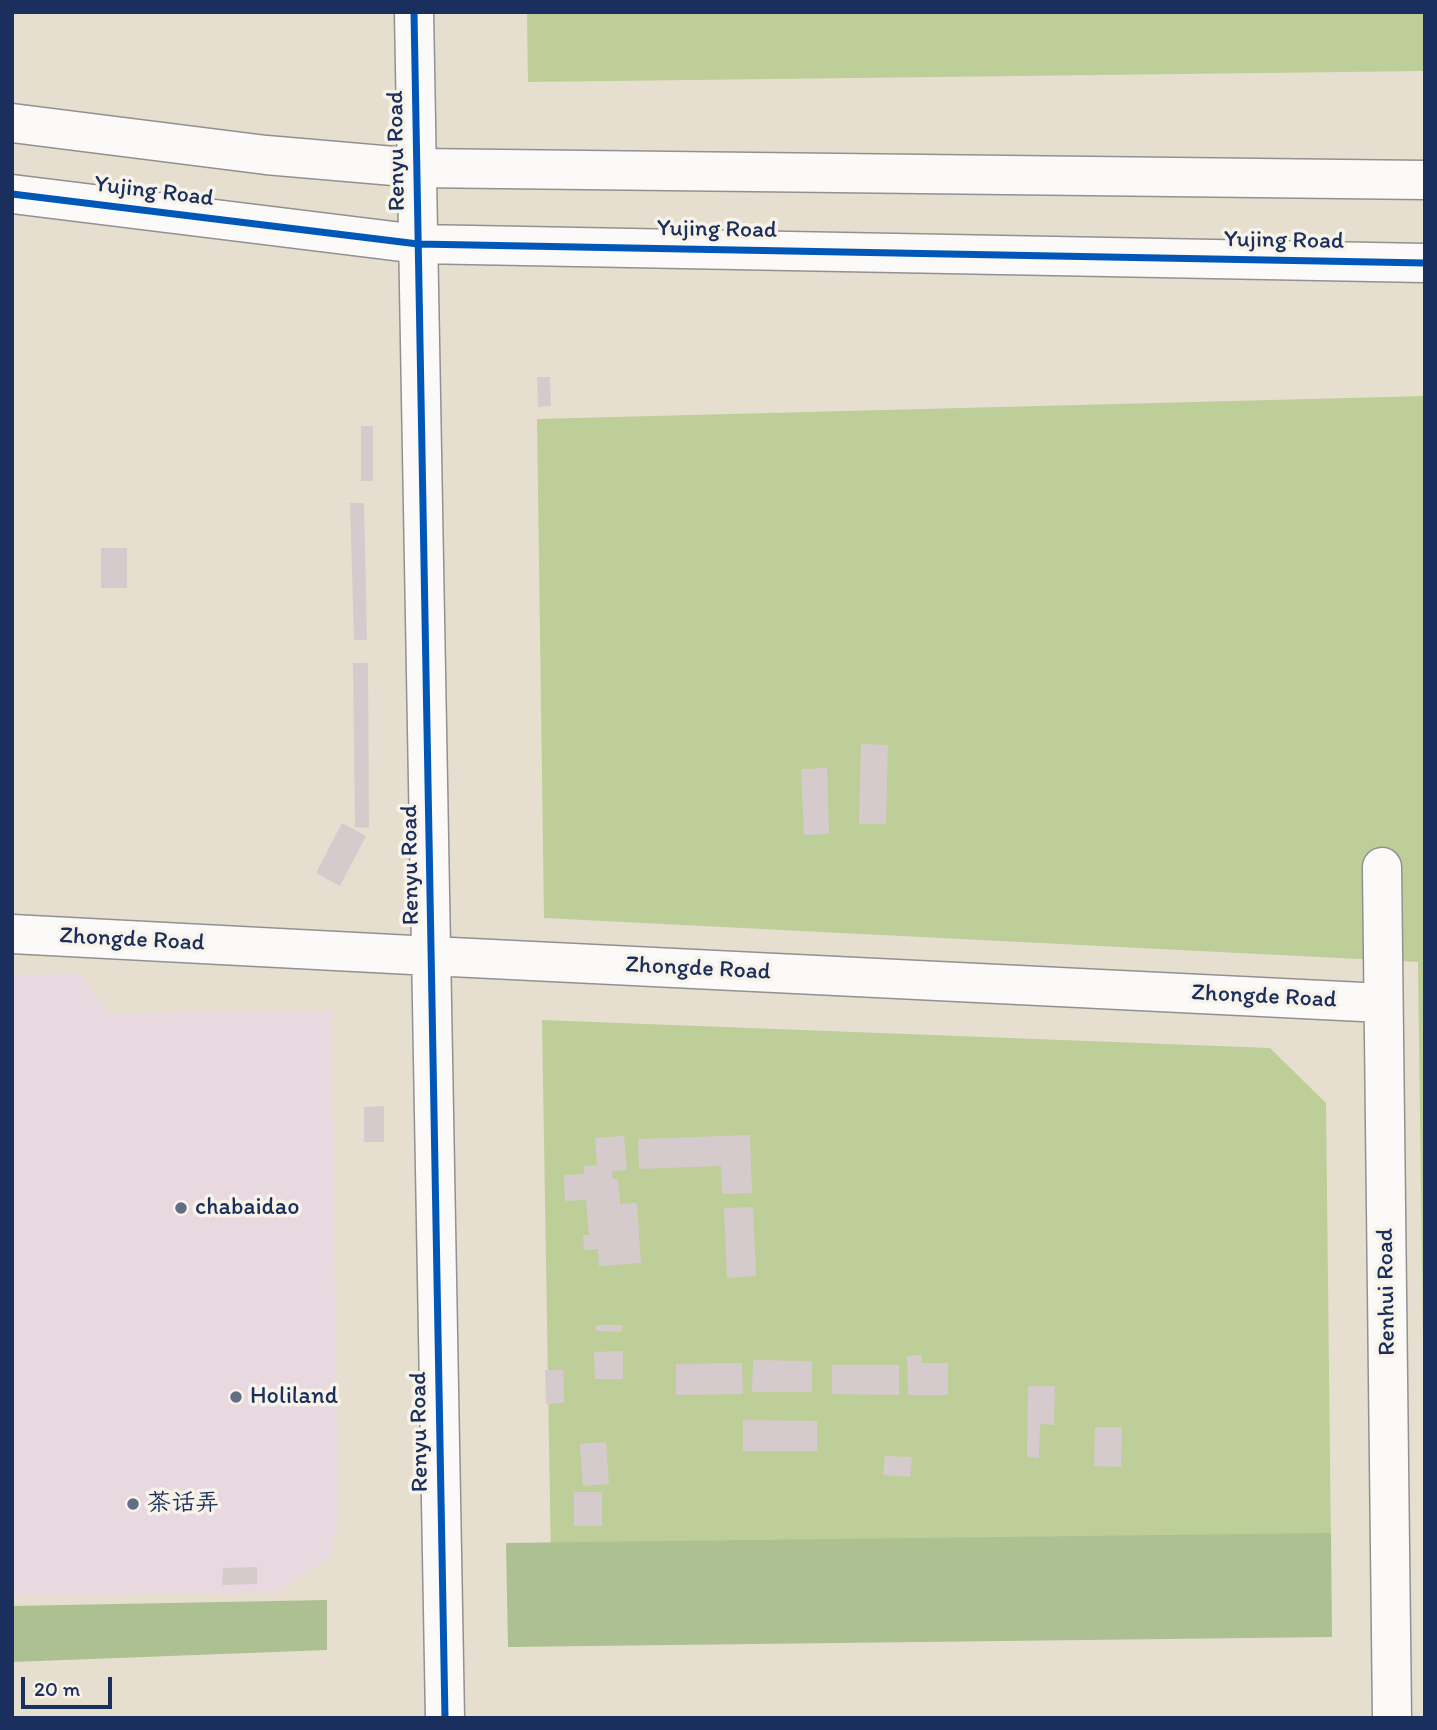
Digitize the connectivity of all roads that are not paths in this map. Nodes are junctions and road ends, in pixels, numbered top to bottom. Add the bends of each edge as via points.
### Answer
1 (414, 12) edge
2 (12, 123) edge
3 (417, 168) junction
4 (1425, 180) edge
5 (12, 194) edge
6 (418, 243) junction
7 (1425, 263) edge
8 (1381, 867) dead end
9 (12, 934) edge
10 (431, 956) junction
11 (1383, 1003) junction
12 (445, 1718) edge
13 (1392, 1718) edge

1 - 3 street, Renyu Road
2 - 3 street, Yujing Road via 266,155
3 - 4 street, Yujing Road
3 - 6 street, Renyu Road
5 - 6 street, Yujing Road
6 - 7 street, Yujing Road
6 - 10 street, Renyu Road
8 - 11 street, Renhui Road
9 - 10 street, Zhongde Road
10 - 11 street, Zhongde Road
10 - 12 street, Renyu Road
11 - 13 street, Renhui Road

